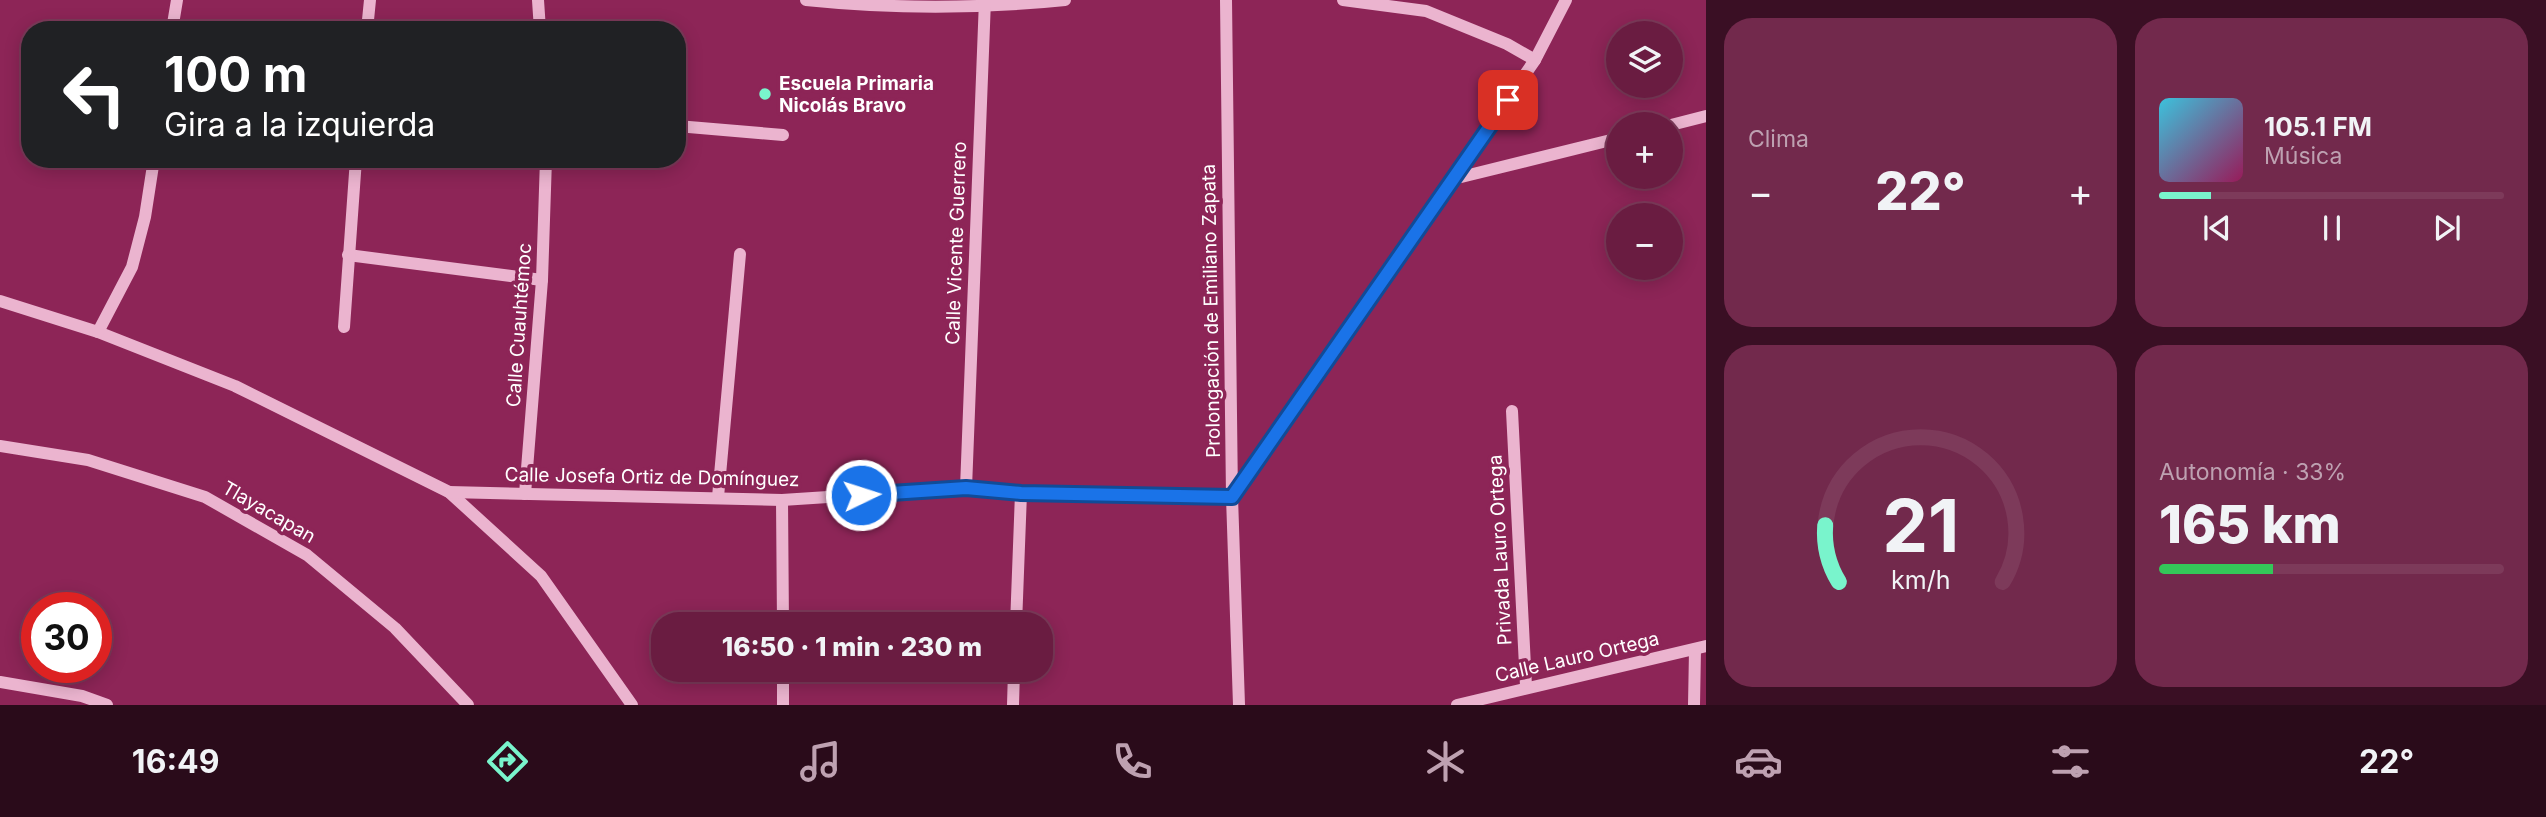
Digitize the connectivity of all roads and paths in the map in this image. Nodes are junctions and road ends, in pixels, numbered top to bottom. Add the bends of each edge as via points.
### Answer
1 (177, 0) edge
2 (370, 0) edge
3 (538, 0) edge
4 (806, 0) edge
5 (1065, 0) edge
6 (1226, 0) edge
7 (1343, 0) edge
8 (1566, 0) edge
9 (985, 4) edge
10 (1427, 6) edge
11 (174, 21) edge
12 (368, 21) edge
13 (539, 21) edge
14 (1535, 60) junction
15 (1706, 116) edge
16 (1683, 122) edge
17 (686, 127) edge
18 (783, 135) dead end
19 (1606, 141) edge
20 (152, 168) edge
21 (355, 168) edge
22 (545, 168) edge
23 (1453, 179) junction
24 (740, 254) dead end
25 (348, 255) junction
26 (542, 280) junction
27 (0, 301) edge
28 (344, 327) dead end
29 (98, 332) junction
30 (1512, 411) dead end
31 (0, 446) edge
32 (966, 488) junction
33 (449, 492) junction
34 (1021, 493) junction
35 (525, 494) junction
36 (718, 497) junction
37 (1232, 497) junction
38 (782, 500) junction
39 (783, 612) edge
40 (1016, 612) edge
41 (1700, 648) edge
42 (0, 682) edge
43 (783, 682) edge
44 (1014, 682) edge
45 (1526, 686) junction
46 (1490, 702) edge
47 (107, 705) edge
48 (468, 705) edge
49 (632, 705) edge
50 (783, 705) edge
51 (1013, 705) edge
52 (1239, 705) edge
53 (1457, 705) edge
54 (1694, 705) edge

1 - 11 street
2 - 12 street
3 - 13 street
4 - 9 street via 877,7
5 - 9 street
6 - 37 street, Prolongación de Emiliano Zapata
7 - 10 street
8 - 14 street
9 - 32 street, Calle Vicente Guerrero
10 - 14 street
14 - 23 street
15 - 16 street
17 - 18 street
19 - 23 street
20 - 29 street via 132,267
21 - 25 street
22 - 26 street, Calle Cuauhtémoc
23 - 37 street
24 - 36 street
25 - 26 street
25 - 28 street
26 - 35 street, Calle Cuauhtémoc
27 - 29 street
29 - 33 street via 235,386
30 - 45 street, Privada Lauro Ortega
31 - 48 street, Tlayacapan via 88,460 205,497 307,555 395,628
32 - 34 street, Calle Josefa Ortiz de Domínguez
32 - 38 street, Calle Josefa Ortiz de Domínguez
33 - 35 street, Calle Josefa Ortiz de Domínguez
33 - 49 street via 541,576
34 - 37 street, Calle Josefa Ortiz de Domínguez
34 - 40 street
35 - 36 street, Calle Josefa Ortiz de Domínguez
36 - 38 street, Calle Josefa Ortiz de Domínguez
37 - 52 street, Prolongación de Emiliano Zapata
38 - 39 street
41 - 45 street, Calle Lauro Ortega
41 - 54 street
42 - 47 street via 82,696
43 - 50 street
44 - 51 street
45 - 46 street, Calle Lauro Ortega
46 - 53 street, Calle Lauro Ortega

